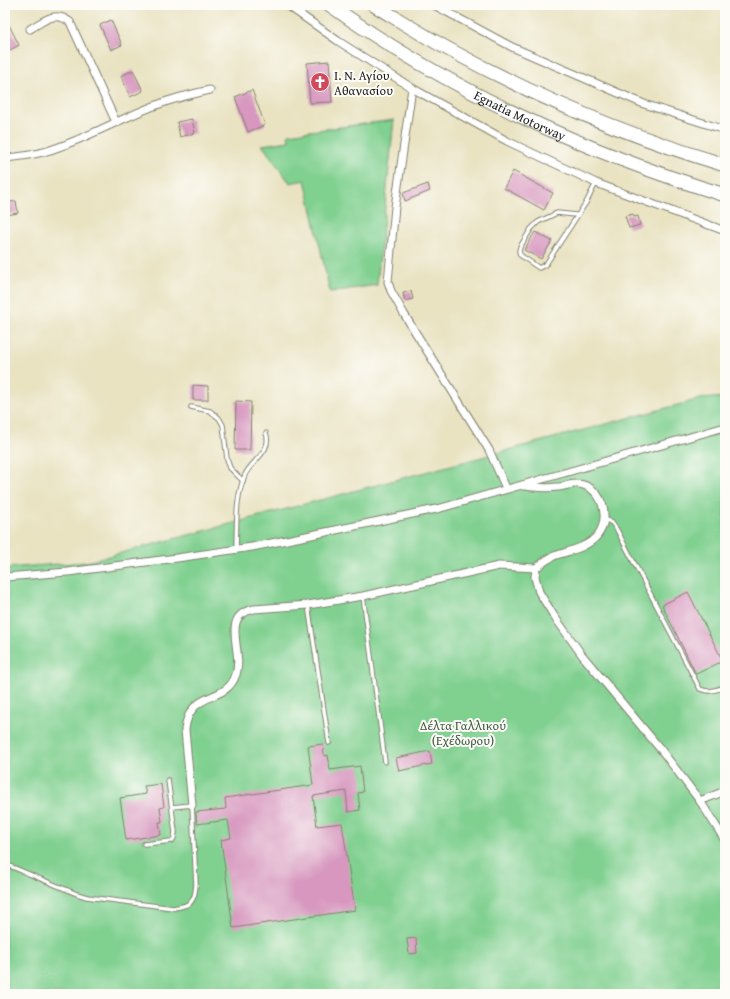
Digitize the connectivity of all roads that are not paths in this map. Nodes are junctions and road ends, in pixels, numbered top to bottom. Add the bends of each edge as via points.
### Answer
1 (287, 5) edge
2 (330, 5) edge
3 (374, 5) edge
4 (434, 5) edge
5 (30, 29) dead end
6 (412, 88) junction
7 (210, 90) dead end
8 (116, 122) junction
9 (725, 130) edge
10 (5, 158) edge
11 (725, 165) edge
12 (596, 183) junction
13 (725, 195) edge
14 (576, 215) junction
15 (725, 231) edge
16 (191, 407) dead end
17 (725, 427) edge
18 (266, 433) dead end
19 (243, 481) junction
20 (519, 485) junction
21 (506, 488) junction
22 (605, 519) junction
23 (236, 549) junction
24 (536, 568) junction
25 (5, 577) edge
26 (363, 596) junction
27 (308, 605) junction
28 (725, 687) edge
29 (329, 743) dead end
30 (385, 762) dead end
31 (168, 780) dead end
32 (725, 791) edge
33 (700, 801) junction
34 (192, 805) junction
35 (172, 807) junction
36 (725, 840) edge
37 (144, 844) dead end
38 (5, 864) edge

1 - 6 street
2 - 13 highway, Egnatia Motorway via 434,72 512,112 605,153
3 - 11 highway, Egnatia Motorway via 450,50 531,90 616,128
4 - 9 street via 512,47 630,98
5 - 8 street via 54,16 61,16 70,22
6 - 12 street via 507,141
6 - 21 street via 395,207 388,282 404,314 489,450
7 - 8 street via 157,105
8 - 10 street via 47,151
12 - 14 lane
12 - 15 street
14 - 14 lane via 542,267 536,267 520,255 520,246 538,222 557,213
16 - 19 lane via 210,410 221,422 230,468
17 - 20 street
18 - 19 lane via 266,446
19 - 23 lane via 239,490
20 - 21 street
20 - 22 street via 543,488 577,484 587,487 597,495 604,506
21 - 23 street via 487,496 441,508
22 - 24 street via 597,536 587,544 553,557
22 - 28 lane via 617,530 700,689 711,692
23 - 25 street via 114,566
24 - 26 street via 499,566
24 - 33 street via 535,577 539,592 554,616 582,655
26 - 27 street
26 - 30 lane
27 - 29 lane
27 - 34 street via 245,610 238,615 235,630 239,664 235,678 225,689 195,705 186,721
31 - 35 lane
32 - 33 street
33 - 36 street
34 - 35 lane
34 - 38 lane via 196,884 195,895 187,905 173,908 87,897
35 - 37 lane via 172,841

